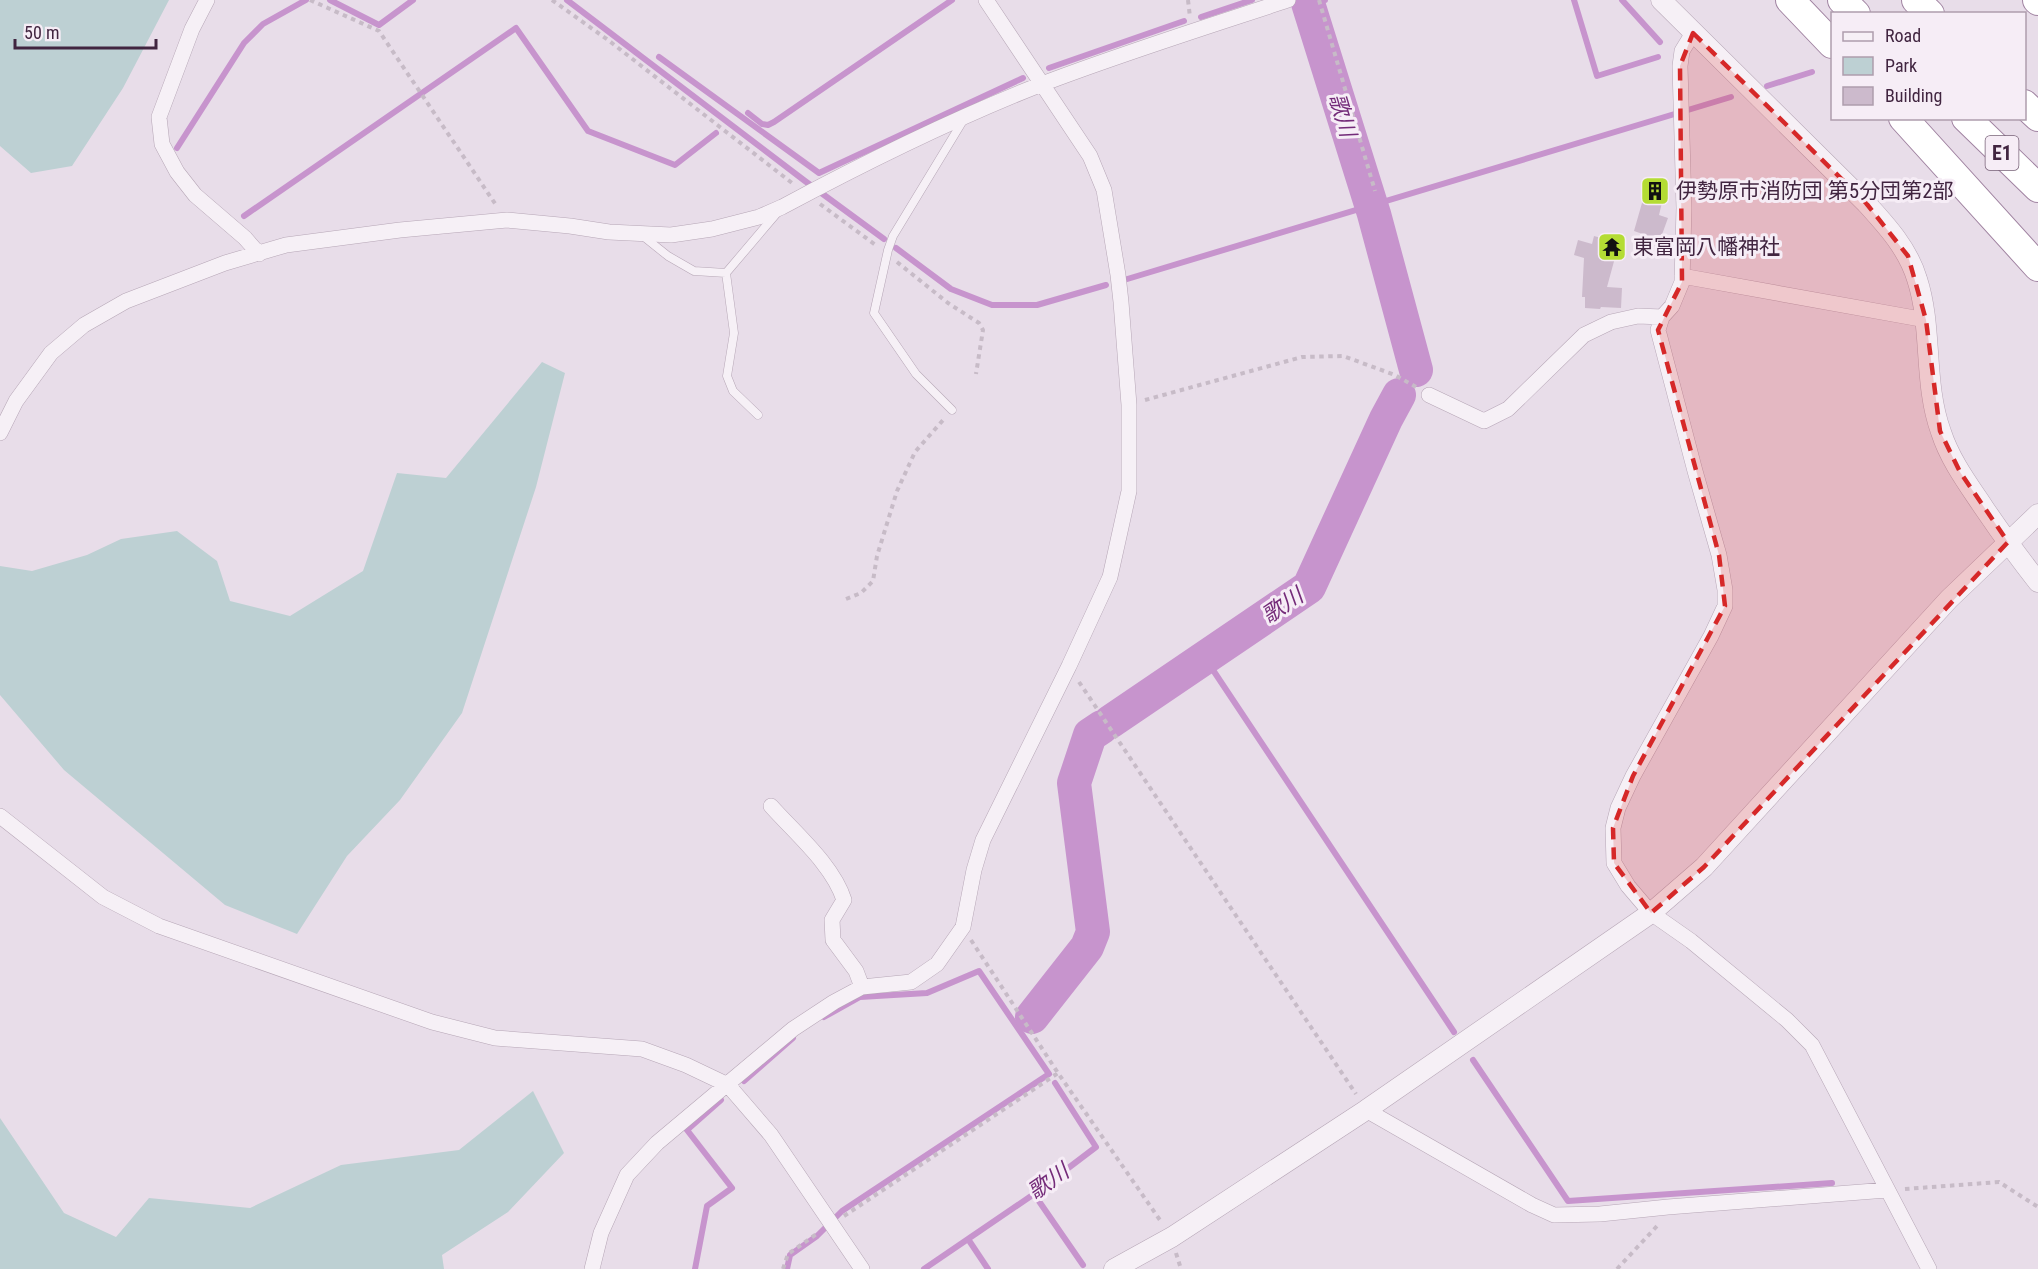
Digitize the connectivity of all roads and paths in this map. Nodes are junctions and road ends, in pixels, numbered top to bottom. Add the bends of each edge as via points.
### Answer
1 (207, 0) edge
2 (310, 0) edge
3 (552, 0) edge
4 (986, 0) edge
5 (1288, 0) edge
6 (1319, 0) edge
7 (1660, 0) edge
8 (1790, 0) edge
9 (1842, 0) edge
10 (1916, 0) edge
11 (1854, 12) edge
12 (1928, 12) edge
13 (1693, 33) junction
14 (1831, 42) edge
15 (1043, 84) junction
16 (2026, 105) edge
17 (966, 115) junction
18 (2038, 117) edge
19 (1905, 120) edge
20 (1968, 120) edge
21 (2038, 188) edge
22 (813, 190) junction
23 (1375, 191) dead end
24 (782, 207) junction
25 (507, 220) junction
26 (642, 235) junction
27 (259, 254) junction
28 (887, 254) junction
29 (2038, 267) edge
30 (726, 273) junction
31 (1682, 276) junction
32 (1662, 317) junction
33 (1926, 320) junction
34 (976, 374) dead end
35 (1429, 395) joint
36 (1129, 404) junction
37 (952, 410) joint
38 (758, 416) dead end
39 (0, 433) edge
40 (2038, 504) edge
41 (2038, 514) edge
42 (2008, 542) junction
43 (2038, 582) edge
44 (846, 599) dead end
45 (1069, 666) junction
46 (771, 806) dead end
47 (0, 816) edge
48 (1650, 913) junction
49 (963, 927) junction
50 (862, 987) junction
51 (1058, 1073) junction
52 (728, 1085) junction
53 (1366, 1110) junction
54 (1887, 1190) junction
55 (1668, 1207) junction
56 (2038, 1207) edge
57 (832, 1224) junction
58 (1172, 1237) junction
59 (592, 1269) edge
60 (783, 1269) edge
61 (862, 1269) edge
62 (1114, 1269) edge
63 (1180, 1269) edge
64 (1617, 1269) edge
65 (1929, 1269) edge

1 - 27 street via 159,117 162,144 195,195
2 - 25 path via 379,31
3 - 22 path
4 - 15 street
5 - 15 street
6 - 23 path
7 - 13 street
8 - 14 highway
9 - 11 highway
10 - 12 highway
13 - 31 street via 1680,59
13 - 33 street via 1894,235 1917,279
15 - 17 street
15 - 36 street via 1090,156 1104,190 1118,276
16 - 18 highway, E1
17 - 22 street
17 - 28 lane via 893,236
19 - 29 highway
20 - 21 highway, E1
22 - 24 street
22 - 28 path
24 - 26 street via 712,229 671,236
24 - 30 lane
25 - 26 street
25 - 27 street via 286,245
26 - 30 lane via 694,271
27 - 39 street via 126,301 84,325 51,352 16,401
28 - 34 path via 979,323 983,330
28 - 37 lane via 874,313 916,374
30 - 38 lane via 734,333 727,376 733,391
31 - 32 street via 1672,306
31 - 33 street
32 - 35 street via 1638,316 1611,322 1584,335 1508,409 1484,421
32 - 48 street via 1658,330 1719,555 1725,606 1633,776 1612,828 1614,863
33 - 42 street via 1940,431 1950,456
35 - 36 path via 1395,375 1342,356 1302,357
36 - 45 street via 1129,490 1119,541 1110,577
37 - 44 path via 915,452 897,491 873,581
40 - 42 street
41 - 42 street
42 - 43 street
42 - 48 street via 1949,599 1704,867
45 - 49 street via 983,840
45 - 53 path
46 - 50 street via 839,884 844,900 832,920 833,940 856,971
47 - 52 street via 103,897 159,926 432,1022 495,1038 642,1049
48 - 53 street
48 - 54 street via 1691,941 1787,1020 1812,1046
49 - 50 street via 937,964 911,982
49 - 51 path
50 - 52 street via 793,1029
51 - 57 path
51 - 58 path
52 - 57 street via 771,1135
52 - 59 street via 657,1143 627,1174 601,1233
53 - 55 street via 1554,1215
53 - 58 street
54 - 55 street
54 - 56 path via 1999,1182
54 - 65 street
55 - 64 path via 1665,1217
57 - 60 path via 788,1254
57 - 61 street
58 - 62 street
58 - 63 path

